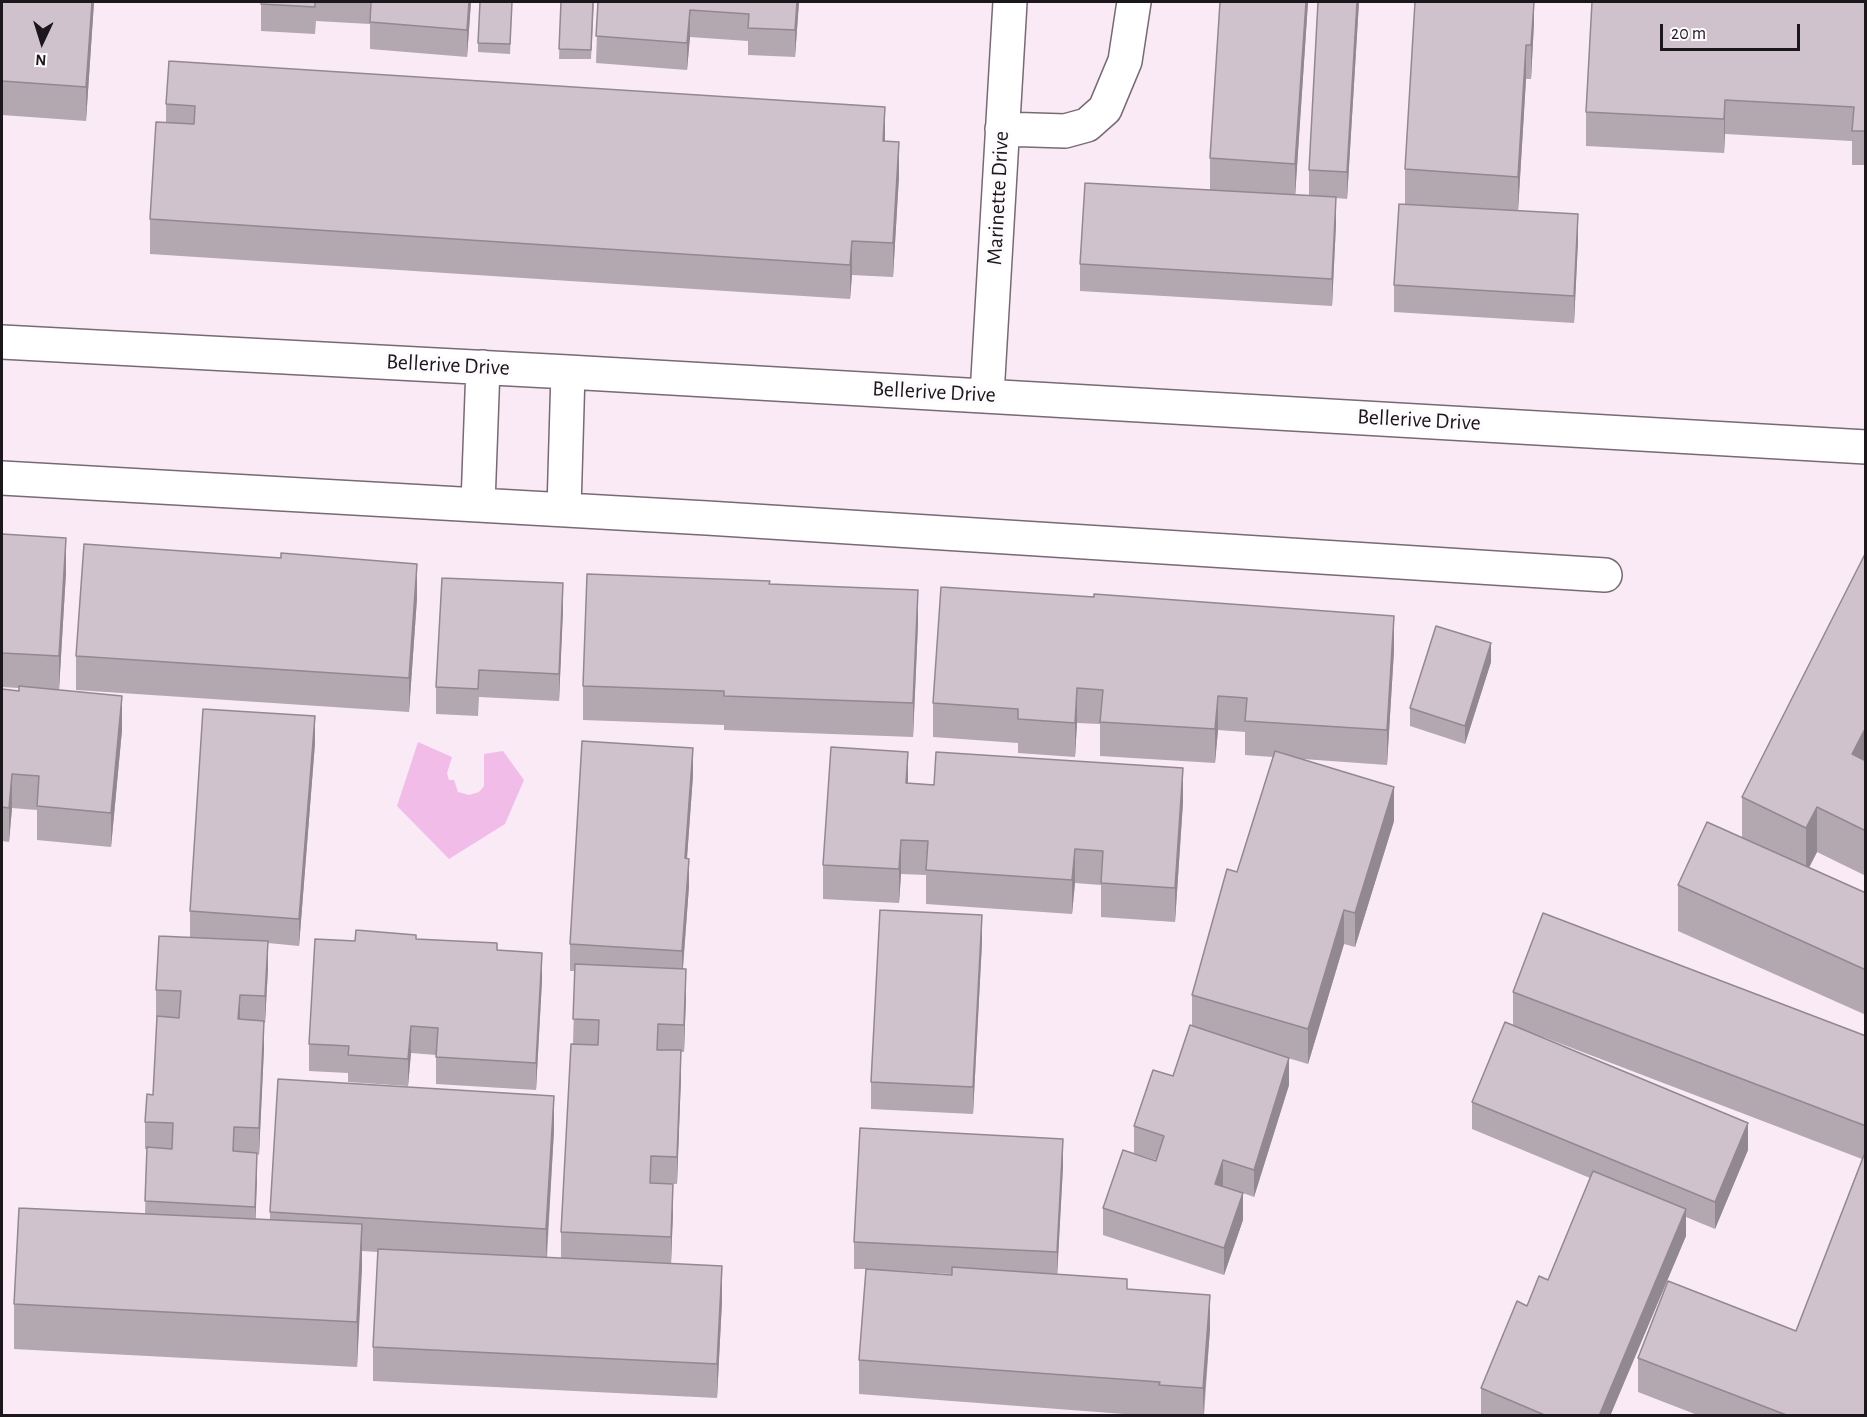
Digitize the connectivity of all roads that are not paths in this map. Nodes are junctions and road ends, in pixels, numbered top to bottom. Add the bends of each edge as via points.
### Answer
1 (1010, 2) edge
2 (1134, 2) edge
3 (1002, 129) junction
4 (2, 342) edge
5 (483, 367) junction
6 (568, 372) junction
7 (987, 395) junction
8 (1866, 447) edge
9 (2, 477) edge
10 (478, 504) junction
11 (564, 509) junction
12 (1605, 575) dead end

1 - 3 street, Marinette Drive
2 - 3 street via 1125,61 1105,109 1087,125 1065,131
3 - 7 street, Marinette Drive
4 - 5 street, Bellerive Drive
5 - 6 street, Bellerive Drive
5 - 10 street
6 - 7 street, Bellerive Drive
6 - 11 street
7 - 8 street, Bellerive Drive
9 - 10 street
10 - 11 street
11 - 12 street

